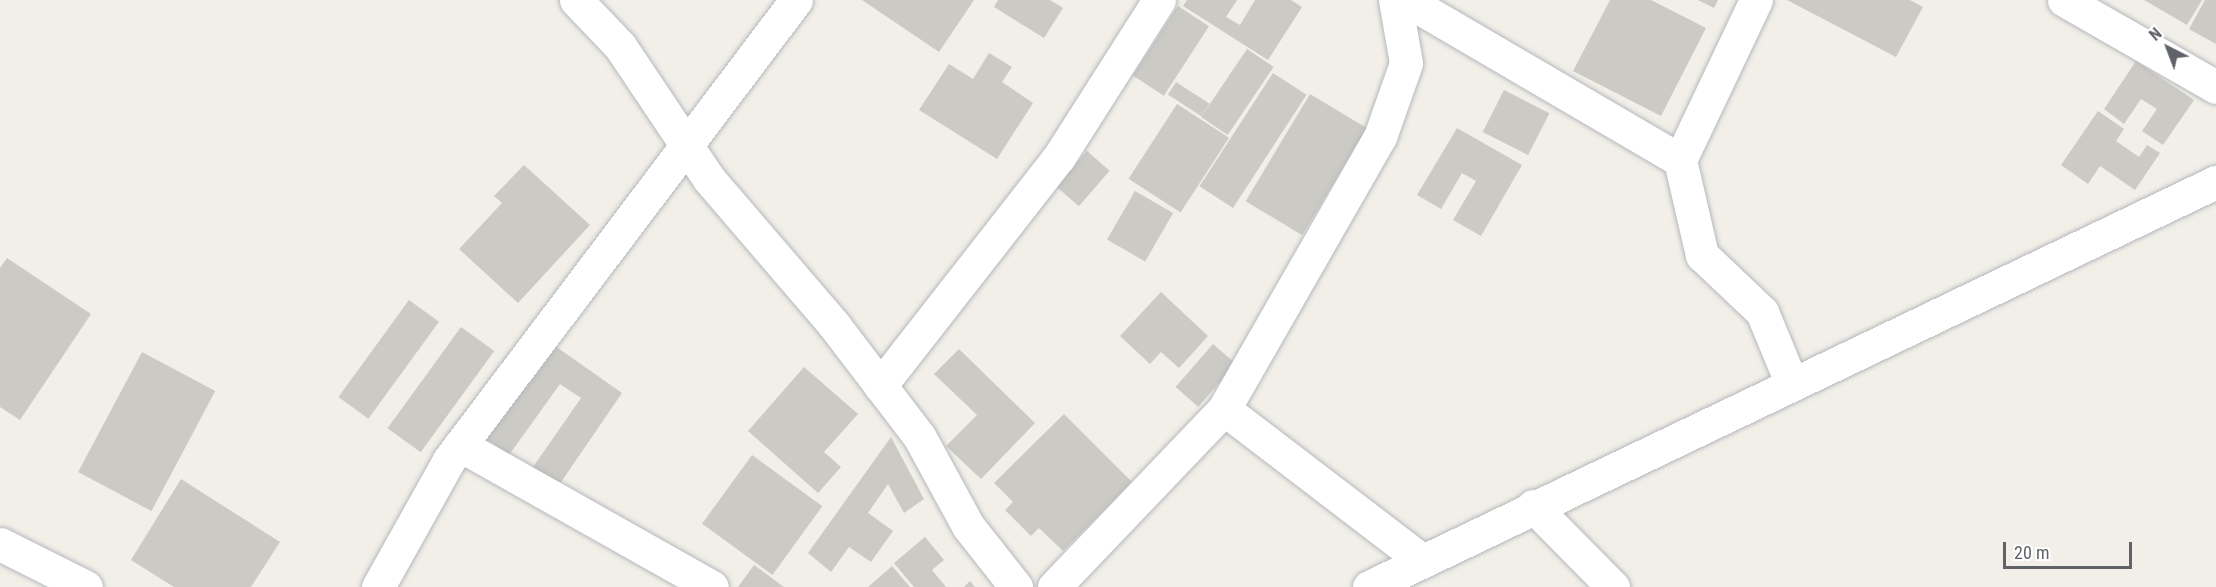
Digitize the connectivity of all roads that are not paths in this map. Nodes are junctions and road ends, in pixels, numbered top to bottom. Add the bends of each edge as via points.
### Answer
1 (576, 0) edge
2 (796, 0) edge
3 (1159, 0) edge
4 (1395, 0) edge
5 (1406, 0) edge
6 (1756, 0) edge
7 (2064, 0) edge
8 (2216, 87) edge
9 (687, 146) junction
10 (1680, 160) junction
11 (2216, 182) edge
12 (1791, 382) junction
13 (880, 386) junction
14 (1224, 409) junction
15 (460, 445) junction
16 (1533, 506) junction
17 (0, 544) edge
18 (1423, 561) junction
19 (76, 585) edge
20 (378, 587) edge
21 (712, 587) edge
22 (1016, 587) edge
23 (1054, 587) edge
24 (1369, 587) edge
25 (1613, 587) edge

1 - 9 street via 620,46
2 - 9 street
3 - 13 street via 1059,157
4 - 14 street via 1406,63 1380,138
5 - 10 street
6 - 10 street
7 - 8 street
9 - 13 street
9 - 15 street
10 - 12 street via 1701,255 1762,312
11 - 12 street
12 - 16 street
13 - 22 street via 919,436 968,526
14 - 18 street
14 - 23 street
15 - 20 street
15 - 21 street
16 - 18 street
16 - 25 street
17 - 19 street
18 - 24 street

